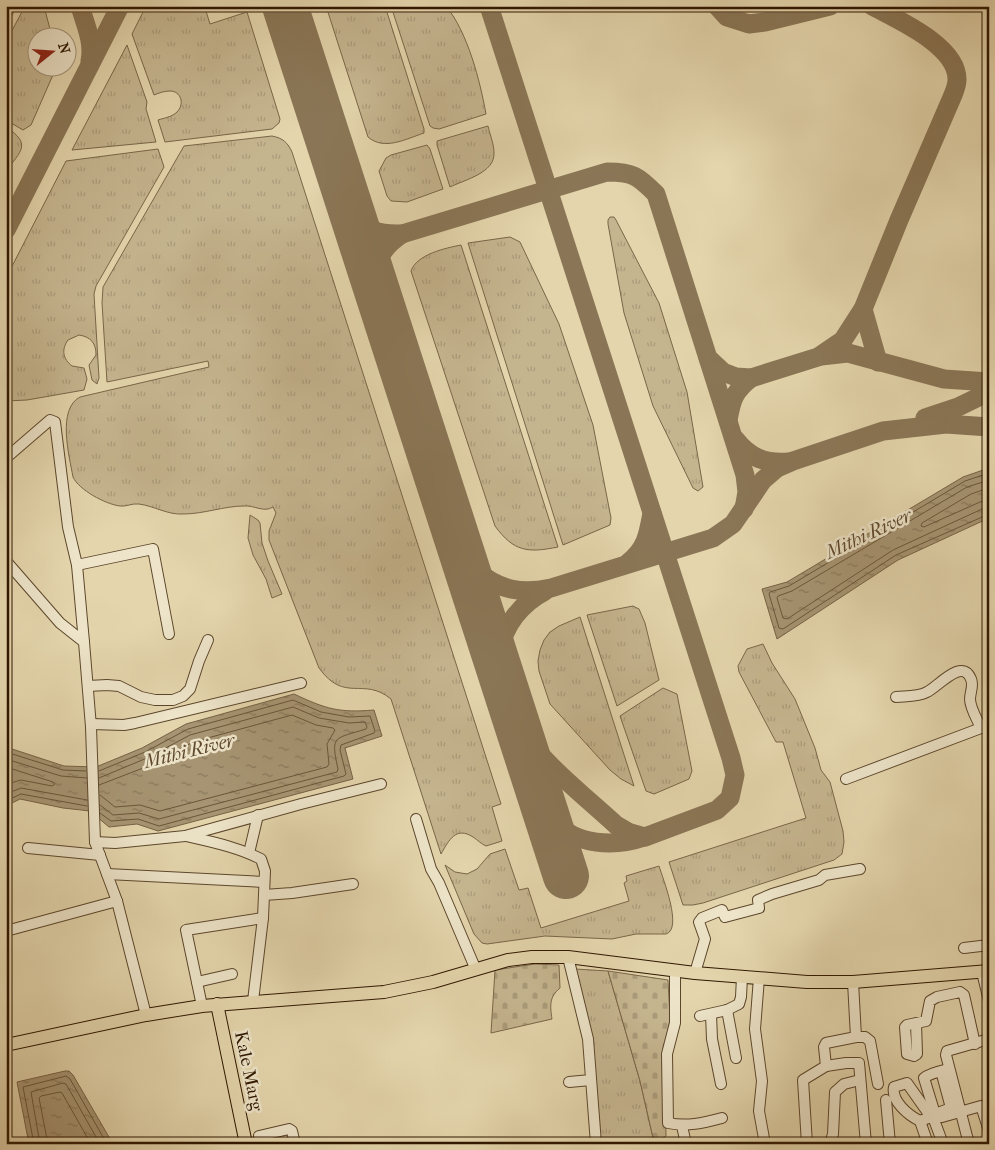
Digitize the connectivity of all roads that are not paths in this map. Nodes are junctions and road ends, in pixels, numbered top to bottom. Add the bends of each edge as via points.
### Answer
1 (6, 458) edge
2 (6, 560) edge
3 (77, 565) junction
4 (170, 634) dead end
5 (208, 640) dead end
6 (84, 642) junction
7 (301, 683) dead end
8 (88, 686) junction
9 (896, 697) dead end
10 (91, 725) junction
11 (985, 726) edge
12 (846, 779) dead end
13 (381, 784) dead end
14 (258, 815) junction
15 (416, 819) dead end
16 (185, 836) junction
17 (95, 842) junction
18 (28, 848) dead end
19 (249, 853) junction
20 (100, 855) junction
21 (860, 868) dead end
22 (107, 874) junction
23 (264, 882) junction
24 (354, 884) dead end
25 (264, 895) junction
26 (117, 901) junction
27 (263, 918) junction
28 (6, 931) edge
29 (989, 945) edge
30 (964, 948) dead end
31 (568, 956) junction
32 (476, 970) junction
33 (675, 971) junction
34 (985, 972) edge
35 (695, 973) junction
36 (232, 974) dead end
37 (742, 977) junction
38 (759, 978) junction
39 (197, 982) junction
40 (854, 982) junction
41 (254, 1001) junction
42 (989, 1001) edge
43 (217, 1004) junction
44 (202, 1006) junction
45 (727, 1010) junction
46 (146, 1015) junction
47 (916, 1023) dead end
48 (856, 1037) junction
49 (989, 1039) edge
50 (975, 1044) junction
51 (6, 1045) edge
52 (736, 1058) dead end
53 (826, 1066) junction
54 (945, 1070) junction
55 (591, 1080) junction
56 (860, 1080) junction
57 (569, 1082) dead end
58 (721, 1084) dead end
59 (878, 1084) dead end
60 (886, 1100) dead end
61 (960, 1111) junction
62 (944, 1114) junction
63 (932, 1117) junction
64 (722, 1118) dead end
65 (920, 1121) junction
66 (682, 1126) junction
67 (989, 1131) edge
68 (260, 1142) edge
69 (246, 1144) edge
70 (295, 1144) edge
71 (307, 1144) edge
72 (316, 1144) edge
73 (596, 1144) edge
74 (686, 1144) edge
75 (765, 1144) edge
76 (807, 1144) edge
77 (830, 1144) edge
78 (866, 1144) edge
79 (890, 1144) edge
80 (928, 1144) edge
81 (943, 1144) edge
82 (970, 1144) edge

1 - 3 street via 50,420 55,422 68,527
2 - 6 street via 60,623
3 - 4 street via 153,549
3 - 6 street
5 - 8 street via 190,690 173,700 141,697 118,686
6 - 8 street
7 - 10 street via 136,723
8 - 10 street
9 - 11 street via 920,695 953,673 962,671 972,680 970,702
10 - 17 street
11 - 12 street
13 - 14 street
14 - 16 street
14 - 19 street
15 - 32 street via 431,869
16 - 17 street
16 - 19 street
17 - 20 street
18 - 20 street
19 - 23 street via 261,859
20 - 22 street
21 - 35 street via 825,875 819,880 772,894 758,900 759,908 725,917 722,910 702,918 699,922 704,939
22 - 23 street
22 - 26 street
23 - 25 street
24 - 25 street
25 - 27 street
26 - 28 street
26 - 46 street
27 - 39 street via 186,930
27 - 41 street
29 - 30 street
31 - 32 main road via 508,960
31 - 33 main road
31 - 55 street via 588,1039
32 - 41 main road via 384,992
33 - 35 main road
33 - 66 street via 675,1023 667,1054 666,1082 668,1123
34 - 40 main road
34 - 42 street
35 - 37 main road
36 - 39 street
37 - 38 main road
37 - 45 street via 740,1002
38 - 40 main road
38 - 75 street via 755,1030 762,1081 760,1111
39 - 44 street
40 - 48 street
41 - 43 main road
43 - 44 main road
43 - 69 main road, Kale Marg
44 - 46 main road
45 - 52 street
45 - 58 street via 705,1015
46 - 51 main road
47 - 50 street via 926,1021 930,1001 960,992 964,994
48 - 53 street via 826,1043
48 - 59 street via 865,1036 870,1041
49 - 50 street
50 - 54 street via 947,1051
53 - 56 street via 859,1063
53 - 76 street via 803,1080
54 - 61 street
54 - 62 street via 951,1109
54 - 62 street via 924,1078 934,1113
55 - 57 street
55 - 73 street
56 - 77 street via 844,1084 836,1092
56 - 78 street
60 - 79 street
61 - 62 street
61 - 67 street via 981,1106
61 - 82 street
62 - 63 street
63 - 65 street
63 - 65 street via 907,1083 894,1087 898,1102
63 - 81 street
64 - 66 street
65 - 80 street
66 - 74 street
68 - 69 street
68 - 70 street via 260,1136 289,1129
71 - 72 street

